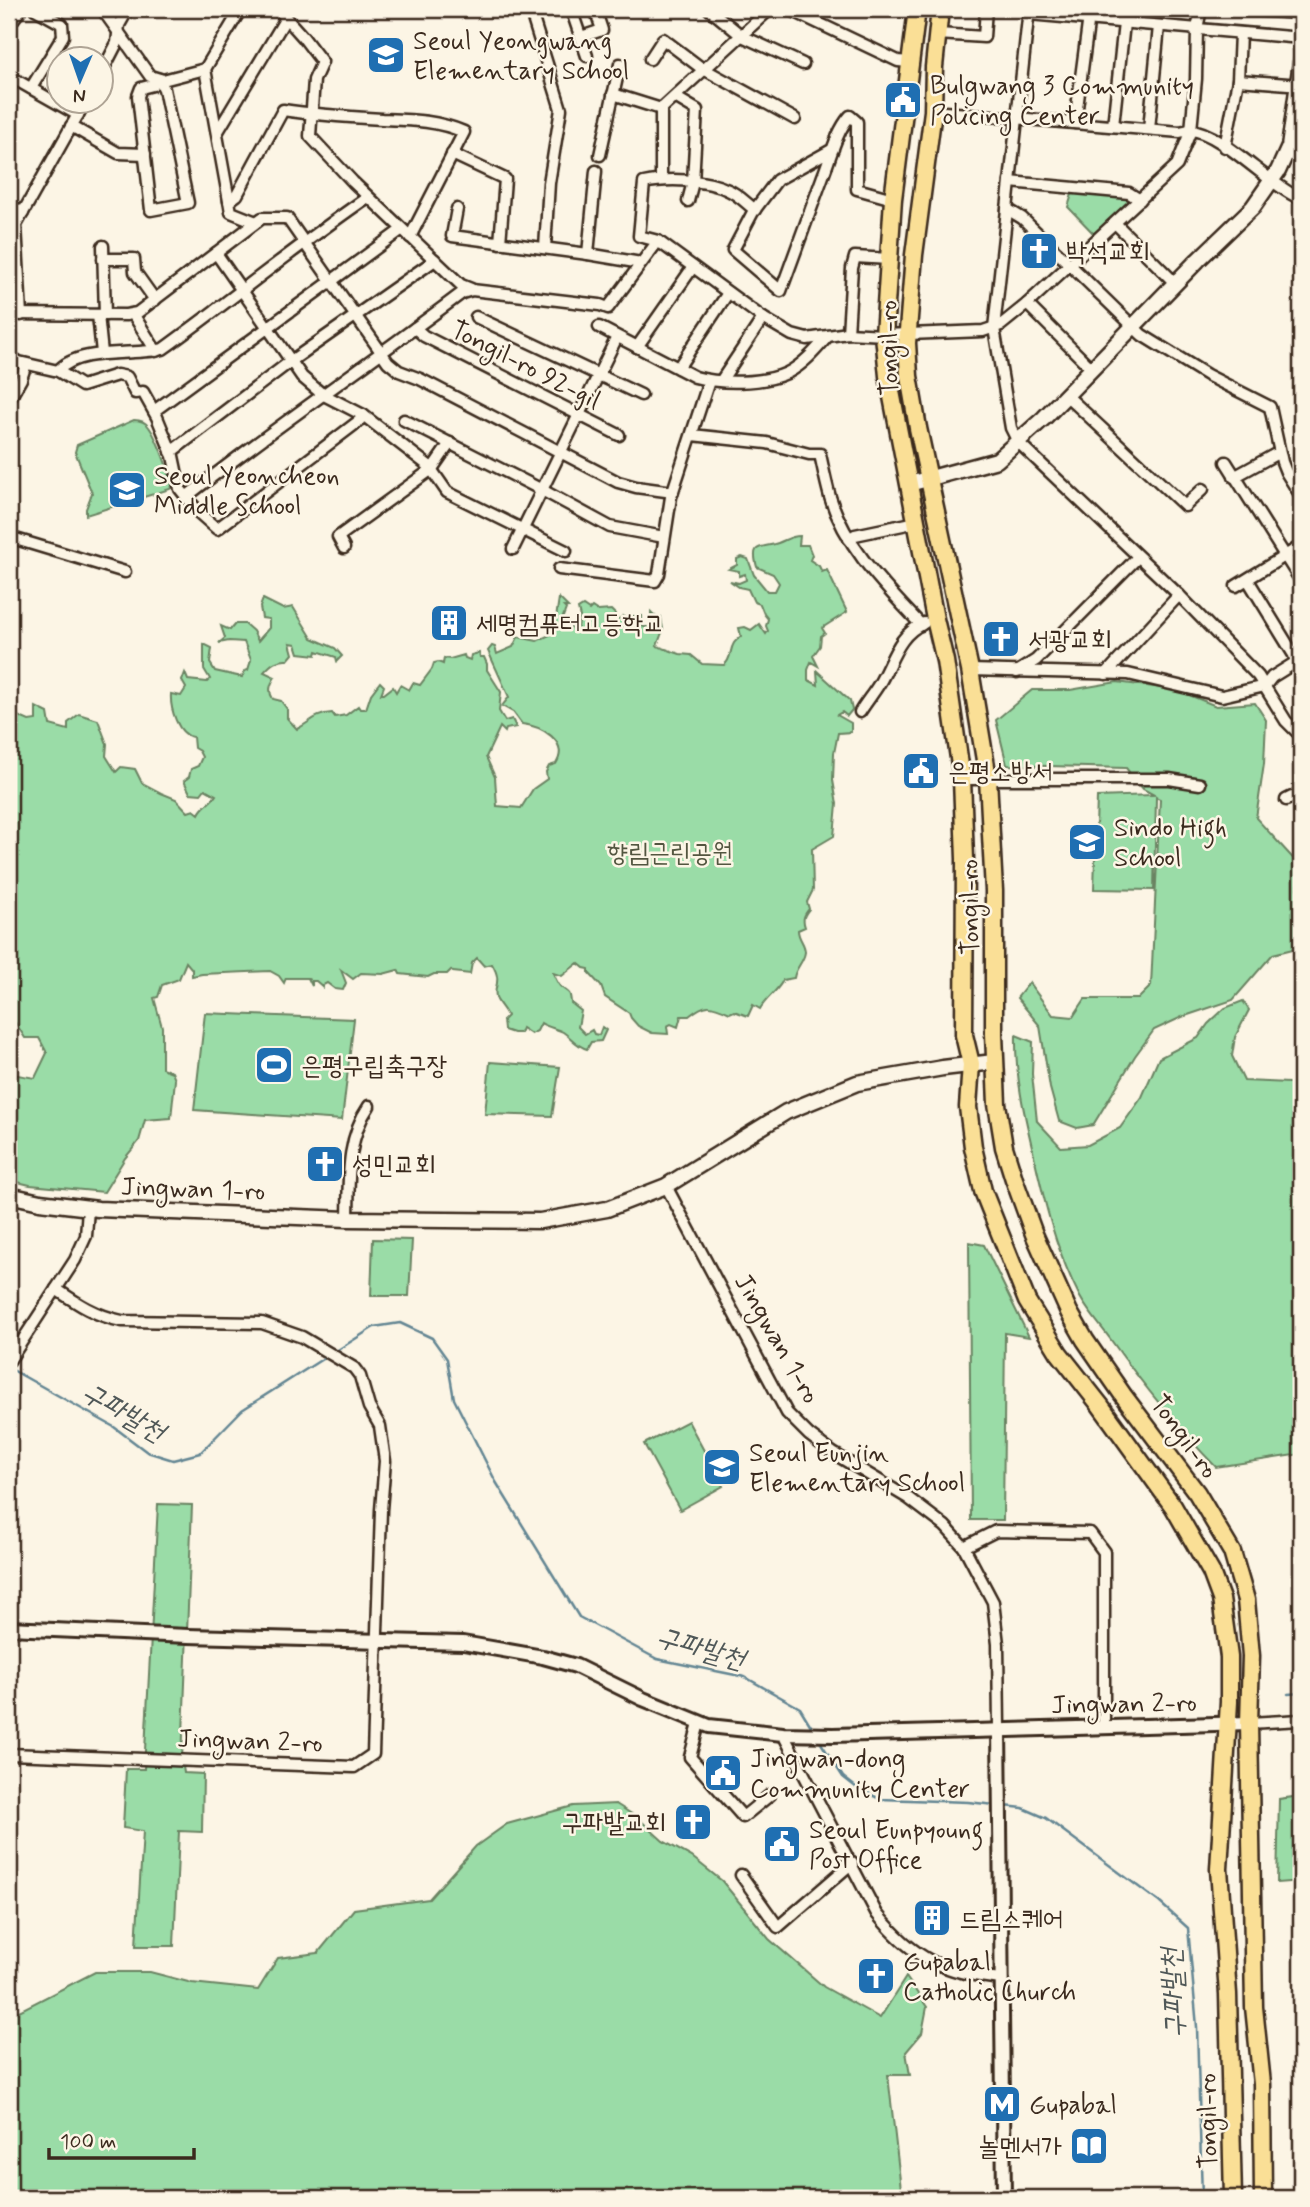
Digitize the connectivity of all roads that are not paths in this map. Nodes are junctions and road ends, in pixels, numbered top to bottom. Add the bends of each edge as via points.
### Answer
1 (21, 9) edge
2 (35, 9) edge
3 (102, 9) edge
4 (128, 9) edge
5 (241, 9) edge
6 (278, 9) edge
7 (530, 9) edge
8 (571, 9) edge
9 (595, 9) edge
10 (709, 9) edge
11 (771, 9) edge
12 (789, 9) edge
13 (917, 9) edge
14 (940, 9) edge
15 (986, 9) edge
16 (1200, 9) edge
17 (1232, 9) edge
18 (1029, 12) edge
19 (1301, 13) edge
20 (1089, 14) edge
21 (286, 18) junction
22 (1124, 23) junction
23 (9, 25) edge
24 (1159, 26) junction
25 (1197, 29) junction
26 (118, 31) junction
27 (1240, 33) junction
28 (938, 34) junction
29 (742, 36) junction
30 (581, 37) junction
31 (1301, 38) edge
32 (115, 46) edge
33 (587, 56) dead end
34 (650, 59) dead end
35 (909, 62) junction
36 (1301, 62) edge
37 (620, 64) dead end
38 (803, 64) dead end
39 (205, 69) junction
40 (705, 69) junction
41 (9, 76) edge
42 (159, 79) junction
43 (1238, 80) junction
44 (1300, 85) edge
45 (31, 89) junction
46 (613, 94) junction
47 (46, 97) edge
48 (676, 97) junction
49 (661, 109) junction
50 (933, 111) junction
51 (312, 114) junction
52 (77, 116) edge
53 (1017, 118) junction
54 (795, 119) dead end
55 (1075, 123) junction
56 (71, 126) junction
57 (1113, 126) junction
58 (1149, 129) junction
59 (1191, 130) junction
60 (217, 133) junction
61 (1225, 147) junction
62 (834, 149) junction
63 (145, 154) junction
64 (452, 155) junction
65 (600, 155) dead end
66 (596, 172) dead end
67 (661, 180) junction
68 (693, 182) junction
69 (1010, 182) junction
70 (1273, 182) junction
71 (368, 197) junction
72 (1301, 198) edge
73 (893, 199) junction
74 (688, 201) dead end
75 (1140, 201) junction
76 (9, 204) edge
77 (230, 206) junction
78 (457, 209) dead end
79 (1007, 209) junction
80 (755, 210) junction
81 (23, 213) junction
82 (256, 222) junction
83 (1116, 224) junction
84 (405, 233) junction
85 (304, 241) junction
86 (658, 241) junction
87 (500, 243) junction
88 (103, 246) dead end
89 (545, 248) junction
90 (216, 253) junction
91 (588, 254) junction
92 (103, 259) junction
93 (889, 259) junction
94 (435, 260) junction
95 (641, 264) junction
96 (1069, 265) junction
97 (693, 267) junction
98 (332, 281) junction
99 (1175, 283) junction
100 (472, 290) junction
101 (242, 291) junction
102 (728, 293) junction
103 (155, 300) junction
104 (1027, 304) junction
105 (9, 314) edge
106 (133, 314) junction
107 (21, 315) junction
108 (101, 315) junction
109 (356, 316) junction
110 (476, 317) dead end
111 (763, 318) junction
112 (1133, 326) junction
113 (268, 327) junction
114 (599, 327) dead end
115 (415, 328) junction
116 (995, 328) junction
117 (848, 334) junction
118 (908, 334) junction
119 (884, 335) junction
120 (617, 337) junction
121 (827, 337) junction
122 (637, 347) junction
123 (156, 351) junction
124 (102, 353) junction
125 (382, 354) junction
126 (9, 356) edge
127 (291, 361) junction
128 (26, 364) junction
129 (678, 368) junction
130 (1092, 369) junction
131 (58, 371) junction
132 (598, 375) junction
133 (709, 380) junction
134 (721, 381) junction
135 (322, 394) junction
136 (641, 395) dead end
137 (1066, 395) junction
138 (9, 399) edge
139 (154, 411) junction
140 (580, 414) junction
141 (363, 415) junction
142 (404, 420) dead end
143 (620, 435) dead end
144 (692, 435) junction
145 (1018, 442) junction
146 (450, 443) junction
147 (561, 451) junction
148 (171, 452) junction
149 (1280, 454) junction
150 (1226, 463) dead end
151 (432, 469) junction
152 (1234, 477) junction
153 (929, 480) junction
154 (909, 484) junction
155 (1203, 489) dead end
156 (542, 490) junction
157 (673, 492) junction
158 (1301, 496) edge
159 (186, 497) junction
160 (916, 522) junction
161 (523, 530) junction
162 (9, 537) edge
163 (664, 537) junction
164 (849, 539) junction
165 (1301, 546) edge
166 (344, 548) dead end
167 (513, 549) dead end
168 (566, 551) dead end
169 (1138, 557) junction
170 (1286, 557) junction
171 (559, 569) dead end
172 (125, 572) dead end
173 (1248, 580) junction
174 (1301, 581) edge
175 (1236, 586) dead end
176 (1178, 595) junction
177 (928, 622) junction
178 (1299, 664) edge
179 (970, 670) junction
180 (1017, 672) junction
181 (1105, 674) junction
182 (1265, 686) junction
183 (860, 712) dead end
184 (1301, 736) edge
185 (988, 778) junction
186 (962, 779) junction
187 (1200, 784) dead end
188 (1286, 800) dead end
189 (1301, 803) edge
190 (994, 1062) junction
191 (971, 1064) junction
192 (369, 1106) dead end
193 (666, 1186) junction
194 (9, 1195) edge
195 (88, 1209) junction
196 (348, 1219) junction
197 (56, 1289) junction
198 (9, 1361) edge
199 (964, 1547) junction
200 (9, 1628) edge
201 (377, 1640) junction
202 (1301, 1720) edge
203 (699, 1723) junction
204 (1249, 1723) junction
205 (1228, 1724) junction
206 (1104, 1726) junction
207 (999, 1728) junction
208 (783, 1734) junction
209 (9, 1754) edge
210 (770, 1795) dead end
211 (852, 1863) junction
212 (741, 1875) dead end
213 (1000, 1979) junction
214 (1004, 2198) edge
215 (1233, 2198) edge
216 (1264, 2198) edge

1 - 23 street
2 - 45 street via 62,24 63,36
3 - 26 street
4 - 26 street
5 - 39 street
6 - 21 street
7 - 89 street via 561,109
8 - 30 street
9 - 30 street via 602,30
10 - 29 street
11 - 29 street
12 - 35 street via 898,61
13 - 35 main road, Tongil-ro
14 - 28 main road, Tongil-ro
15 - 28 street via 984,37
16 - 25 street
17 - 19 street
18 - 20 street
18 - 53 street
20 - 22 street
20 - 55 street
21 - 51 street via 322,62 314,80
21 - 60 street
22 - 24 street
22 - 57 street
24 - 25 street
24 - 58 street
25 - 27 street
25 - 59 street
26 - 32 street
26 - 42 street via 150,76
27 - 31 street
27 - 43 street
28 - 50 main road, Tongil-ro
29 - 38 street
29 - 40 street
30 - 33 street
34 - 40 street via 663,39
35 - 73 main road, Tongil-ro
36 - 44 main road
37 - 46 street
39 - 42 street
39 - 60 street
40 - 48 street
40 - 54 street
41 - 45 street
42 - 63 street via 141,88 138,96
42 - 63 street via 188,204 151,210
43 - 44 street
43 - 61 street
44 - 70 main road via 1289,147
45 - 47 street
46 - 49 street
46 - 65 street
48 - 49 street
48 - 68 street via 697,110
49 - 67 street
50 - 53 street
50 - 118 main road, Tongil-ro
51 - 64 street via 446,124 464,132
51 - 71 street via 310,136
51 - 77 street via 283,110
52 - 56 street
53 - 55 street
53 - 69 street
55 - 57 street
56 - 63 street via 118,153
56 - 81 street
57 - 58 street
58 - 59 street
59 - 61 street
59 - 75 street via 1177,165
60 - 77 street
61 - 70 street
62 - 73 street via 850,116 857,122 857,189
62 - 80 street via 777,180
62 - 80 street via 781,290 733,250
64 - 84 street
64 - 87 street via 505,179
66 - 91 street
67 - 68 street
67 - 86 street via 643,183 639,236
68 - 74 street
68 - 80 street via 730,190
69 - 75 street via 1129,193
69 - 79 street
70 - 72 street
70 - 99 main road
71 - 84 street
71 - 85 street
73 - 93 main road, Tongil-ro
75 - 83 street
76 - 81 street
77 - 82 street
78 - 87 street via 452,236
79 - 96 street
79 - 116 street
81 - 107 street via 16,225
82 - 85 street via 287,218
82 - 90 street
83 - 96 street
83 - 99 street
84 - 94 street
84 - 98 street
85 - 98 street
85 - 101 street
86 - 95 street, Tongil-ro 92-gil
86 - 97 street
87 - 89 street
88 - 92 street
89 - 91 street
90 - 101 street
90 - 103 street
91 - 95 street
92 - 103 street via 134,259 135,272
92 - 108 street
93 - 117 street via 855,257
93 - 119 main road, Tongil-ro
94 - 100 street
94 - 109 street
95 - 100 street, Tongil-ro 92-gil via 608,308
96 - 104 street
96 - 112 street
97 - 102 street
97 - 122 street
98 - 109 street
98 - 113 street
99 - 112 main road
100 - 115 street, Tongil-ro 92-gil
101 - 113 street
101 - 123 street
102 - 111 street
102 - 129 street
103 - 106 street
104 - 116 street
104 - 130 street
105 - 107 street
106 - 108 street
106 - 123 street
107 - 108 street
108 - 124 street
109 - 125 street
109 - 127 street
110 - 132 street
111 - 121 street via 807,340
111 - 134 street
112 - 130 main road
112 - 149 street via 1166,351 1270,407
113 - 127 street
113 - 139 street
114 - 120 street
115 - 125 street, Tongil-ro 92-gil
115 - 140 street, Tongil-ro 92-gil via 424,337
116 - 118 street
116 - 145 street via 1011,428
117 - 119 street
117 - 121 street
118 - 119 street
118 - 153 main road, Tongil-ro via 909,376
119 - 154 main road, Tongil-ro
120 - 122 street
120 - 132 street
121 - 134 street via 787,373 750,382
122 - 129 street
123 - 124 street
124 - 131 street via 63,365
125 - 135 street, Tongil-ro 92-gil
125 - 147 street via 399,371
126 - 128 street
127 - 135 street
127 - 148 street
128 - 131 street
128 - 138 street
129 - 133 street
130 - 137 main road
131 - 139 street via 82,386 117,375 127,377 135,393 144,392
132 - 136 street
132 - 140 street
133 - 134 street
133 - 144 street
135 - 141 street
135 - 159 street, Tongil-ro 92-gil
137 - 145 main road
137 - 155 street via 1185,506
139 - 148 street
140 - 143 street, Tongil-ro 92-gil
140 - 147 street
141 - 151 street
141 - 159 street via 217,529
142 - 146 street
144 - 157 street
144 - 164 street via 820,454 830,498
145 - 153 main road via 997,460
145 - 169 street
146 - 151 street
146 - 156 street
147 - 156 street
147 - 157 street via 618,482
148 - 159 street
149 - 152 street
149 - 158 street
150 - 152 street
151 - 161 street via 447,492
151 - 166 street via 338,537
152 - 170 street
153 - 154 main road
153 - 179 main road, Tongil-ro
154 - 160 main road, Tongil-ro
156 - 161 street
156 - 163 street via 610,527
157 - 163 street
160 - 164 street
160 - 177 main road, Tongil-ro
161 - 167 street
161 - 168 street
162 - 172 street
163 - 171 street via 654,581
164 - 177 street via 879,580
165 - 170 street
169 - 176 street
169 - 180 street via 1036,660
170 - 173 street
170 - 174 street
173 - 175 street
173 - 178 street
176 - 181 street
176 - 182 street
177 - 183 street via 913,628 900,643
177 - 186 main road, Tongil-ro via 945,661
178 - 182 street via 1272,677
179 - 180 street
179 - 185 main road, Tongil-ro
180 - 181 street
181 - 182 street via 1128,674 1222,696
182 - 184 street
185 - 186 street
185 - 187 street via 1169,779
185 - 190 main road, Tongil-ro via 994,891
186 - 191 main road, Tongil-ro via 964,1035
188 - 189 street via 1292,797
190 - 191 main road, Jingwan 1-ro
190 - 204 main road, Tongil-ro via 1004,1147 1059,1292 1085,1340 1197,1493 1232,1552 1246,1601 1251,1656
191 - 193 main road, Jingwan 1-ro via 858,1083 786,1112
191 - 205 main road, Tongil-ro via 968,1107 983,1191 1027,1301 1059,1353 1173,1506 1211,1572 1221,1599 1229,1657
192 - 196 street via 350,1152
193 - 196 main road, Jingwan 1-ro via 607,1209 540,1221
193 - 199 street, Jingwan 1-ro via 787,1413 833,1453 945,1526
194 - 195 main road, Jingwan 1-ro
195 - 196 main road, Jingwan 1-ro
195 - 197 street via 86,1236
197 - 198 street
197 - 201 street via 86,1310 122,1321 262,1322 302,1337 355,1368 380,1426 385,1461
199 - 206 street via 996,1531 1090,1533 1104,1552
199 - 207 street, Jingwan 1-ro via 993,1602
200 - 201 street
201 - 203 street via 463,1643 543,1657 576,1666
201 - 209 street, Jingwan 2-ro via 373,1754 354,1767
202 - 204 street
203 - 208 street
203 - 210 street via 690,1757 743,1817
204 - 205 street, Jingwan 2-ro
204 - 216 main road, Tongil-ro via 1254,2007 1262,2084
205 - 206 street, Jingwan 2-ro
205 - 215 main road, Tongil-ro via 1219,1869 1228,1994
206 - 207 street, Jingwan 2-ro
207 - 208 street, Jingwan 2-ro
207 - 213 street
208 - 211 street
211 - 212 street via 778,1927
211 - 213 street via 877,1914 918,1955 946,1969
213 - 214 street

